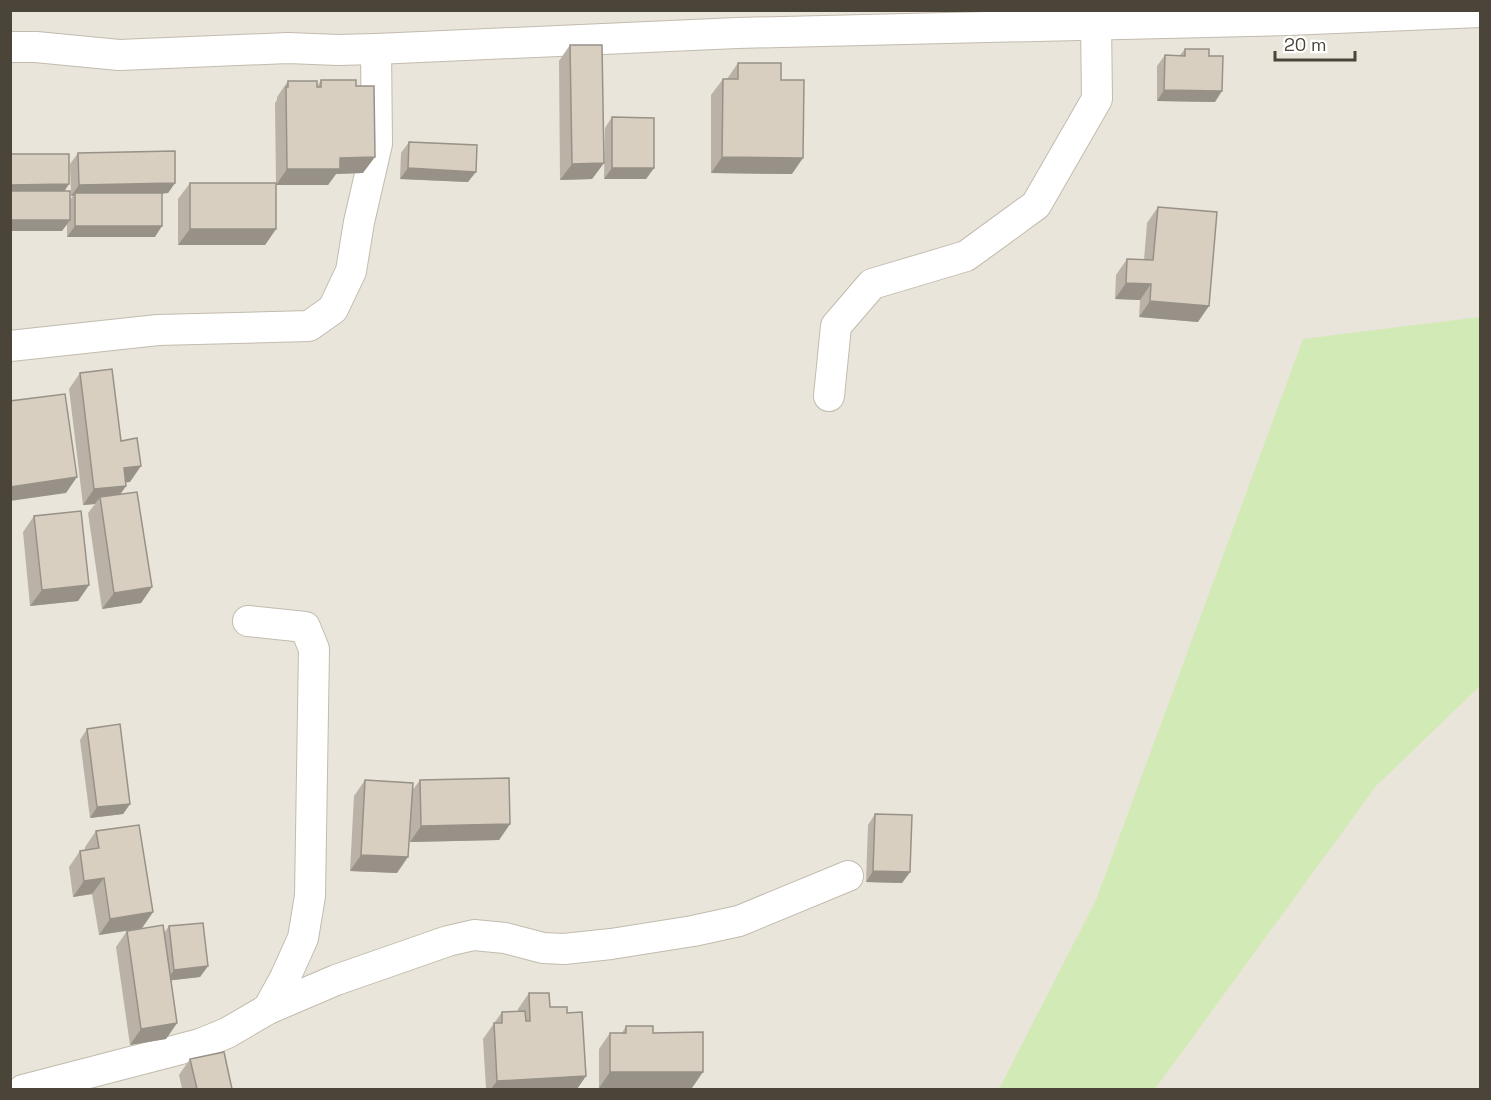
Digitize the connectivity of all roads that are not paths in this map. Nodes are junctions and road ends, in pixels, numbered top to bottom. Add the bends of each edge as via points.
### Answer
1 (1480, 12) edge
2 (1287, 15) edge
3 (1096, 25) junction
4 (10, 47) edge
5 (376, 49) junction
6 (10, 346) edge
7 (829, 396) dead end
8 (248, 621) dead end
9 (848, 876) dead end
10 (268, 1009) junction
11 (24, 1089) edge

1 - 2 street
2 - 3 street
3 - 5 street via 737,33
3 - 7 street via 1097,99 1036,205 966,256 872,284 836,326
4 - 5 street via 119,55 288,48
5 - 6 street via 377,144 351,271 333,309 309,326 158,330
8 - 10 street via 305,627 314,649 310,896 303,938
9 - 10 street via 740,921 693,931 564,949 474,935 448,940
10 - 11 street via 228,1033 200,1044

